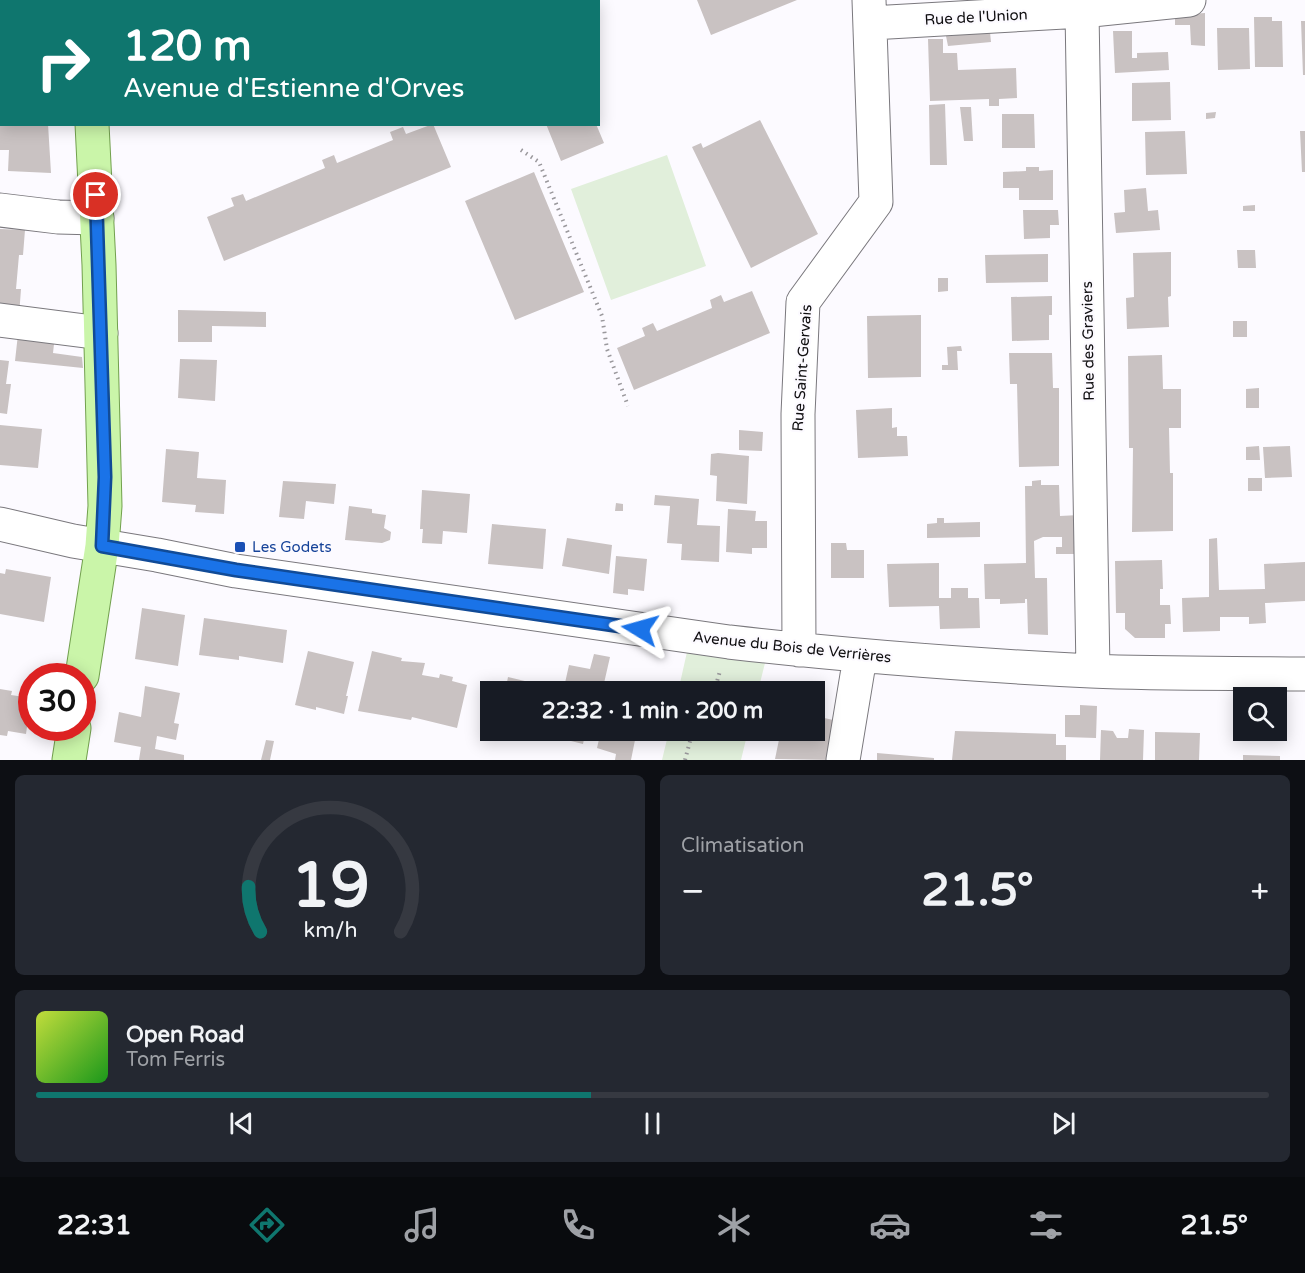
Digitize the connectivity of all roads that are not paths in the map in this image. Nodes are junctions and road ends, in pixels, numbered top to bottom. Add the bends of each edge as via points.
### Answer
1 (1189, 0) edge
2 (1082, 11) junction
3 (870, 12) edge
4 (92, 126) edge
5 (0, 210) edge
6 (97, 218) junction
7 (0, 320) edge
8 (101, 333) junction
9 (0, 524) edge
10 (102, 546) junction
11 (799, 650) junction
12 (860, 657) junction
13 (84, 663) edge
14 (1093, 671) junction
15 (1305, 674) edge
16 (72, 741) edge
17 (69, 760) edge
18 (843, 760) edge

1 - 2 street, Rue de l'Union
2 - 3 street, Rue de l'Union
2 - 14 street, Rue des Graviers
3 - 11 street, Rue Saint-Gervais via 876,202 803,302 798,414
4 - 6 main road
5 - 6 street
6 - 8 main road
7 - 8 street
8 - 10 main road via 105,477
9 - 10 street, Avenue du Bois de Verrières
10 - 11 street, Avenue du Bois de Verrières via 258,574
10 - 13 main road
11 - 12 street, Avenue du Bois de Verrières
12 - 14 street, Avenue du Bois de Verrières
12 - 18 street
14 - 15 street, Avenue du Bois de Verrières
16 - 17 main road

